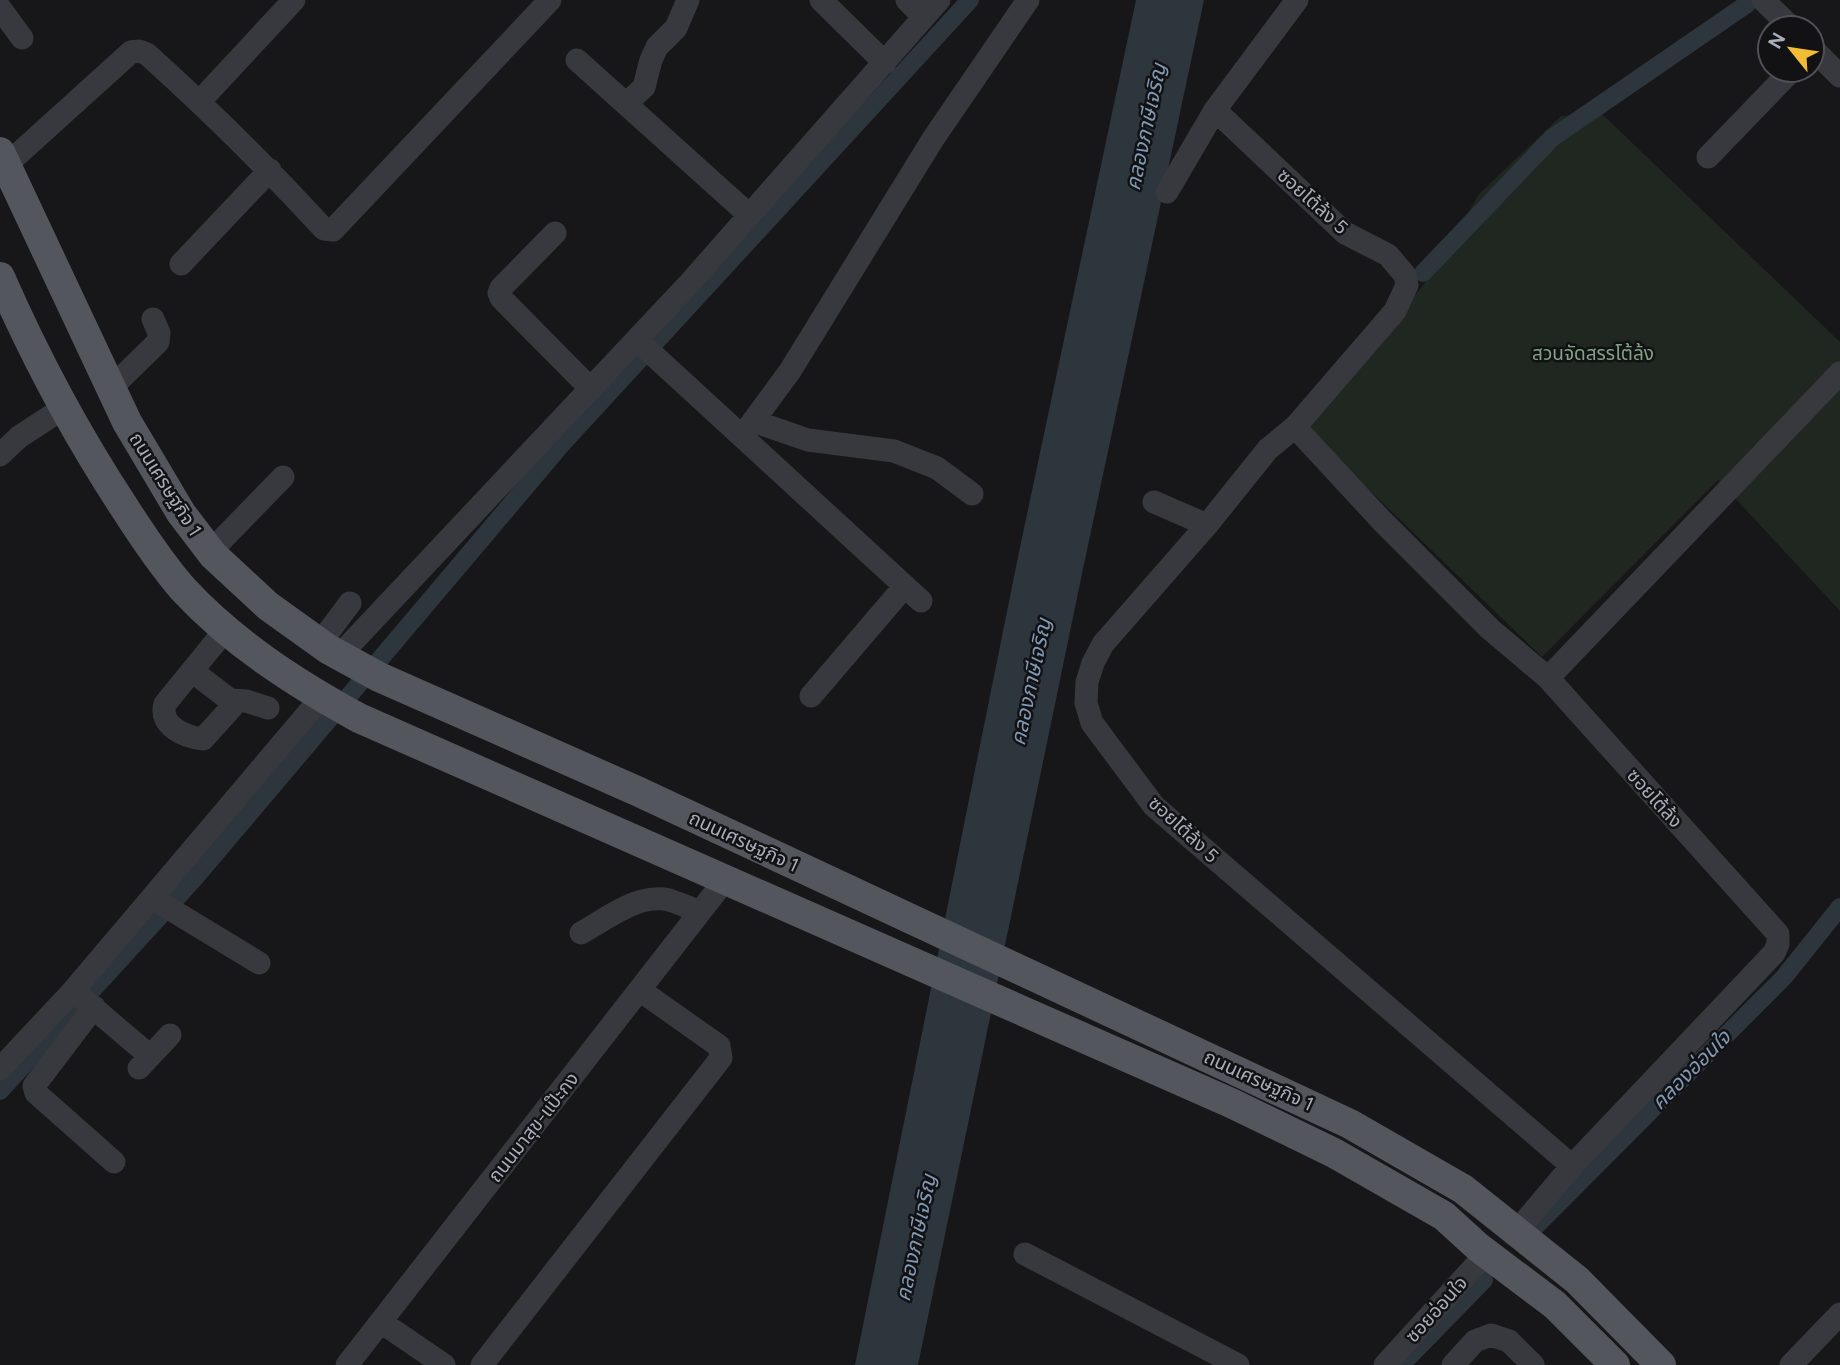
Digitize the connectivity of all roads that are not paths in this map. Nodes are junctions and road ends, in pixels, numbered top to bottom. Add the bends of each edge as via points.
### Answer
1 (294, 0) edge
2 (550, 0) edge
3 (688, 0) edge
4 (821, 0) edge
5 (907, 0) edge
6 (1028, 0) edge
7 (1297, 0) edge
8 (1763, 0) edge
9 (0, 8) edge
10 (932, 8) edge
11 (1778, 14) edge
12 (22, 38) dead end
13 (577, 60) dead end
14 (885, 63) junction
15 (1778, 84) edge
16 (200, 102) junction
17 (625, 104) junction
18 (1215, 110) junction
19 (1708, 157) dead end
20 (3, 159) edge
21 (270, 170) junction
22 (1167, 192) dead end
23 (748, 215) junction
24 (555, 233) dead end
25 (181, 264) dead end
26 (0, 277) edge
27 (153, 319) dead end
28 (637, 340) junction
29 (1840, 373) edge
30 (111, 388) junction
31 (591, 389) junction
32 (65, 407) junction
33 (1294, 427) junction
34 (748, 428) junction
35 (0, 455) edge
36 (284, 477) dead end
37 (972, 494) dead end
38 (1154, 502) dead end
39 (1208, 525) junction
40 (211, 551) junction
41 (350, 603) dead end
42 (226, 629) junction
43 (330, 649) junction
44 (192, 671) junction
45 (379, 677) junction
46 (1548, 678) junction
47 (811, 696) dead end
48 (321, 698) junction
49 (230, 699) junction
50 (268, 708) dead end
51 (359, 718) junction
52 (152, 898) junction
53 (709, 900) junction
54 (581, 933) dead end
55 (259, 963) dead end
56 (641, 990) junction
57 (73, 991) junction
58 (94, 1007) junction
59 (170, 1035) dead end
60 (0, 1069) edge
61 (114, 1162) dead end
62 (1572, 1166) junction
63 (1516, 1231) junction
64 (1482, 1250) junction
65 (1025, 1254) dead end
66 (1840, 1314) edge
67 (381, 1322) junction
68 (1529, 1364) edge
69 (347, 1365) edge
70 (444, 1365) edge
71 (482, 1365) edge
72 (1238, 1365) edge
73 (1385, 1365) edge
74 (1453, 1365) edge
75 (1615, 1365) edge
76 (1661, 1365) edge
77 (1791, 1365) edge

1 - 16 street
2 - 21 street via 333,230 324,229
3 - 17 street via 676,28 657,47 644,87
4 - 14 street
5 - 10 street
6 - 34 street via 933,139 790,371
7 - 18 street
8 - 11 street
9 - 12 street
10 - 14 street
13 - 17 street
14 - 23 street
15 - 19 street
16 - 20 street via 147,54 131,52
16 - 21 street
17 - 23 street
18 - 22 street
18 - 33 street, ซอยโต้ล้ง 5 via 1345,233 1388,255 1405,275 1407,285 1395,311
20 - 30 main road, ถนนเศรษฐกิจ 1
21 - 25 street
23 - 28 street
24 - 31 street via 499,293
26 - 32 main road, ถนนเศรษฐกิจ 1
27 - 30 street via 158,342
28 - 31 street
28 - 34 street
29 - 46 street
30 - 40 main road, ถนนเศรษฐกิจ 1 via 181,513
31 - 43 street
32 - 35 street
32 - 42 main road, ถนนเศรษฐกิจ 1 via 99,470 147,542 183,589
33 - 39 street, ซอยโต้ล้ง 5 via 1268,449
33 - 46 street via 1490,629
34 - 37 street via 894,451 937,468
34 - 47 street via 913,594
36 - 40 street
38 - 39 street
39 - 62 street, ซอยโต้ล้ง 5 via 1103,645 1087,682 1086,704 1092,723 1154,806
40 - 43 main road, ถนนเศรษฐกิจ 1 via 268,606
41 - 43 street
42 - 44 street
42 - 48 main road, ถนนเศรษฐกิจ 1
43 - 45 main road, ถนนเศรษฐกิจ 1
44 - 49 street
44 - 49 street via 163,710 175,730 203,739 232,707
45 - 53 main road via 630,776 903,898 918,919 918,939 902,959 876,964
45 - 63 main road, ถนนเศรษฐกิจ 1 via 637,791 1350,1124 1463,1189
46 - 62 street, ซอยโต้ล้ง via 1778,934 1774,953
48 - 51 main road, ถนนเศรษฐกิจ 1
48 - 52 street
49 - 50 street
51 - 53 main road
51 - 64 main road, ถนนเศรษฐกิจ 1 via 1231,1103 1334,1153 1444,1216
52 - 55 street
52 - 57 street
53 - 54 street via 648,900
53 - 56 street, ถนนมาสุข-แป๊ะกง
56 - 67 street, ถนนมาสุข-แป๊ะกง
56 - 71 street via 719,1046 721,1058
57 - 58 street
57 - 60 street
58 - 59 street via 145,1062
58 - 61 street via 34,1086 36,1093
62 - 63 street, ซอยโต้ล้ง
63 - 64 main road via 1468,1178 1257,1063 1065,971 1041,975 1027,989 1024,1013 1039,1035 1276,1142
63 - 76 main road, ถนนเศรษฐกิจ 1 via 1577,1280
64 - 73 street, ซอยอ่อนใจ
64 - 75 main road, ถนนเศรษฐกิจ 1 via 1555,1305
65 - 72 street
66 - 77 street
67 - 69 street, ถนนมาสุข-แป๊ะกง
67 - 70 street
68 - 74 street via 1509,1341 1491,1335 1475,1341

